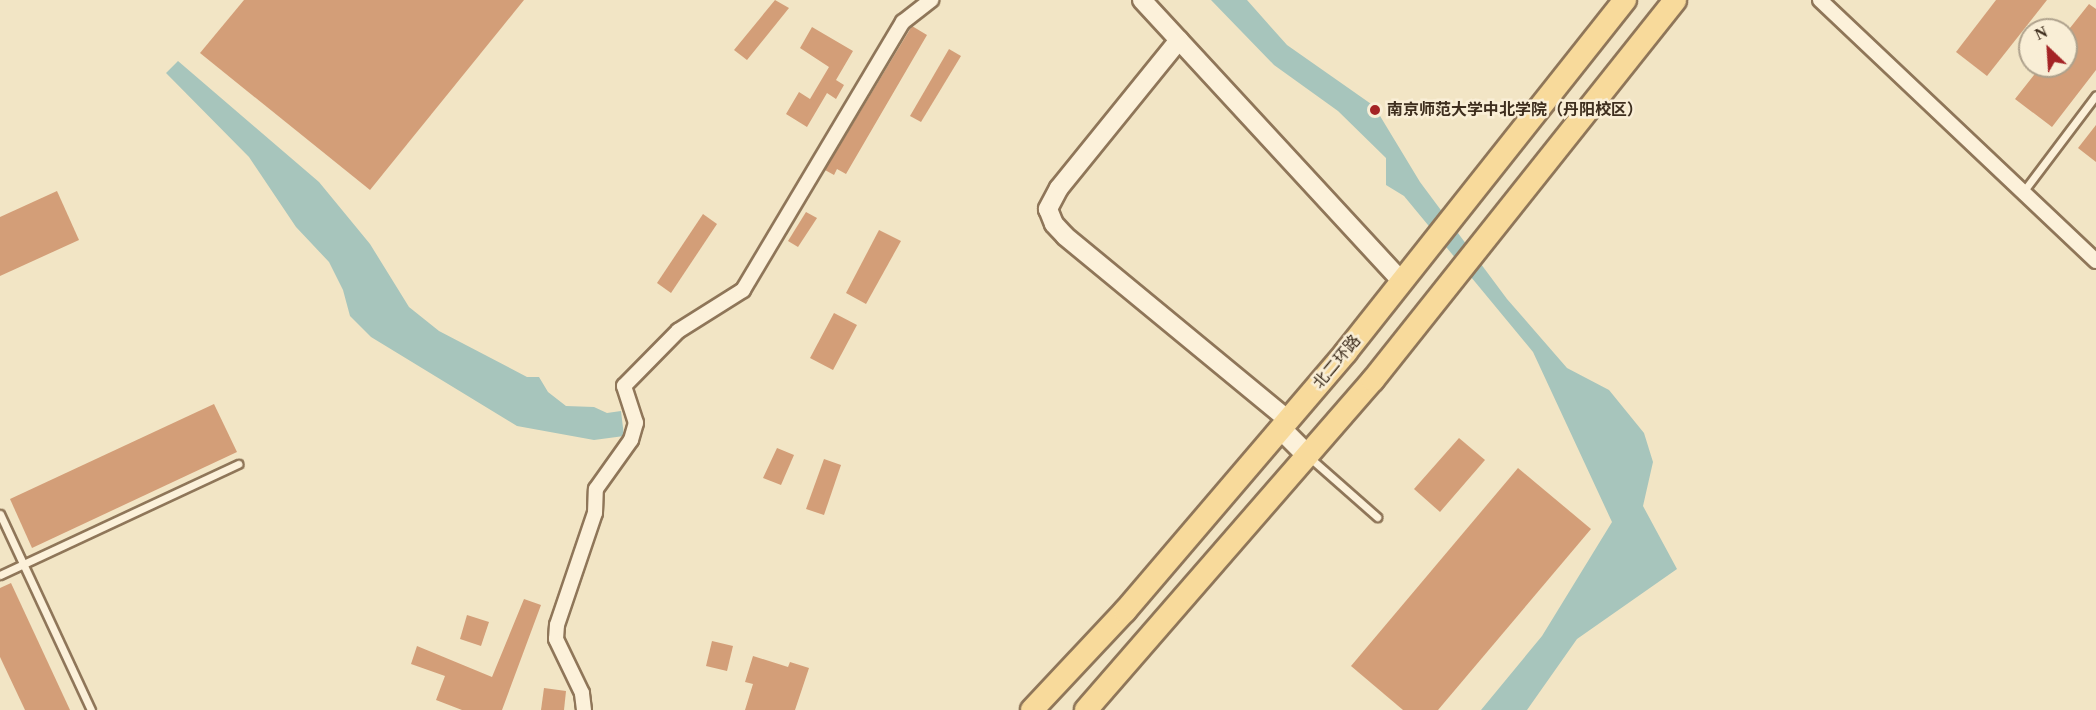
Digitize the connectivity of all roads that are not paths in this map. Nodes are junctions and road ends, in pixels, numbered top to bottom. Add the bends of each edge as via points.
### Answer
1 (931, 0) edge
2 (1142, 0) edge
3 (1625, 0) edge
4 (1675, 0) edge
5 (1820, 0) edge
6 (1179, 40) junction
7 (2096, 95) edge
8 (2023, 192) junction
9 (2096, 261) edge
10 (1402, 282) junction
11 (1284, 425) junction
12 (1308, 456) junction
13 (238, 464) dead end
14 (0, 514) edge
15 (1377, 517) dead end
16 (22, 566) junction
17 (0, 575) edge
18 (91, 710) edge
19 (584, 710) edge
20 (1032, 710) edge
21 (1086, 710) edge

1 - 19 street via 903,22 743,290 678,331 624,386 636,423 631,440 596,489 595,513 556,625 556,639 582,693
2 - 6 street
3 - 10 main road, 北二环路
4 - 12 main road
5 - 8 street
6 - 10 street
6 - 11 street via 1059,188 1048,209 1065,236
7 - 8 lane
8 - 9 street
10 - 11 main road, 北二环路
11 - 12 main road
11 - 20 main road, 北二环路 via 1125,611
12 - 15 lane
12 - 21 main road
13 - 16 lane
14 - 16 lane
16 - 17 lane
16 - 18 lane

